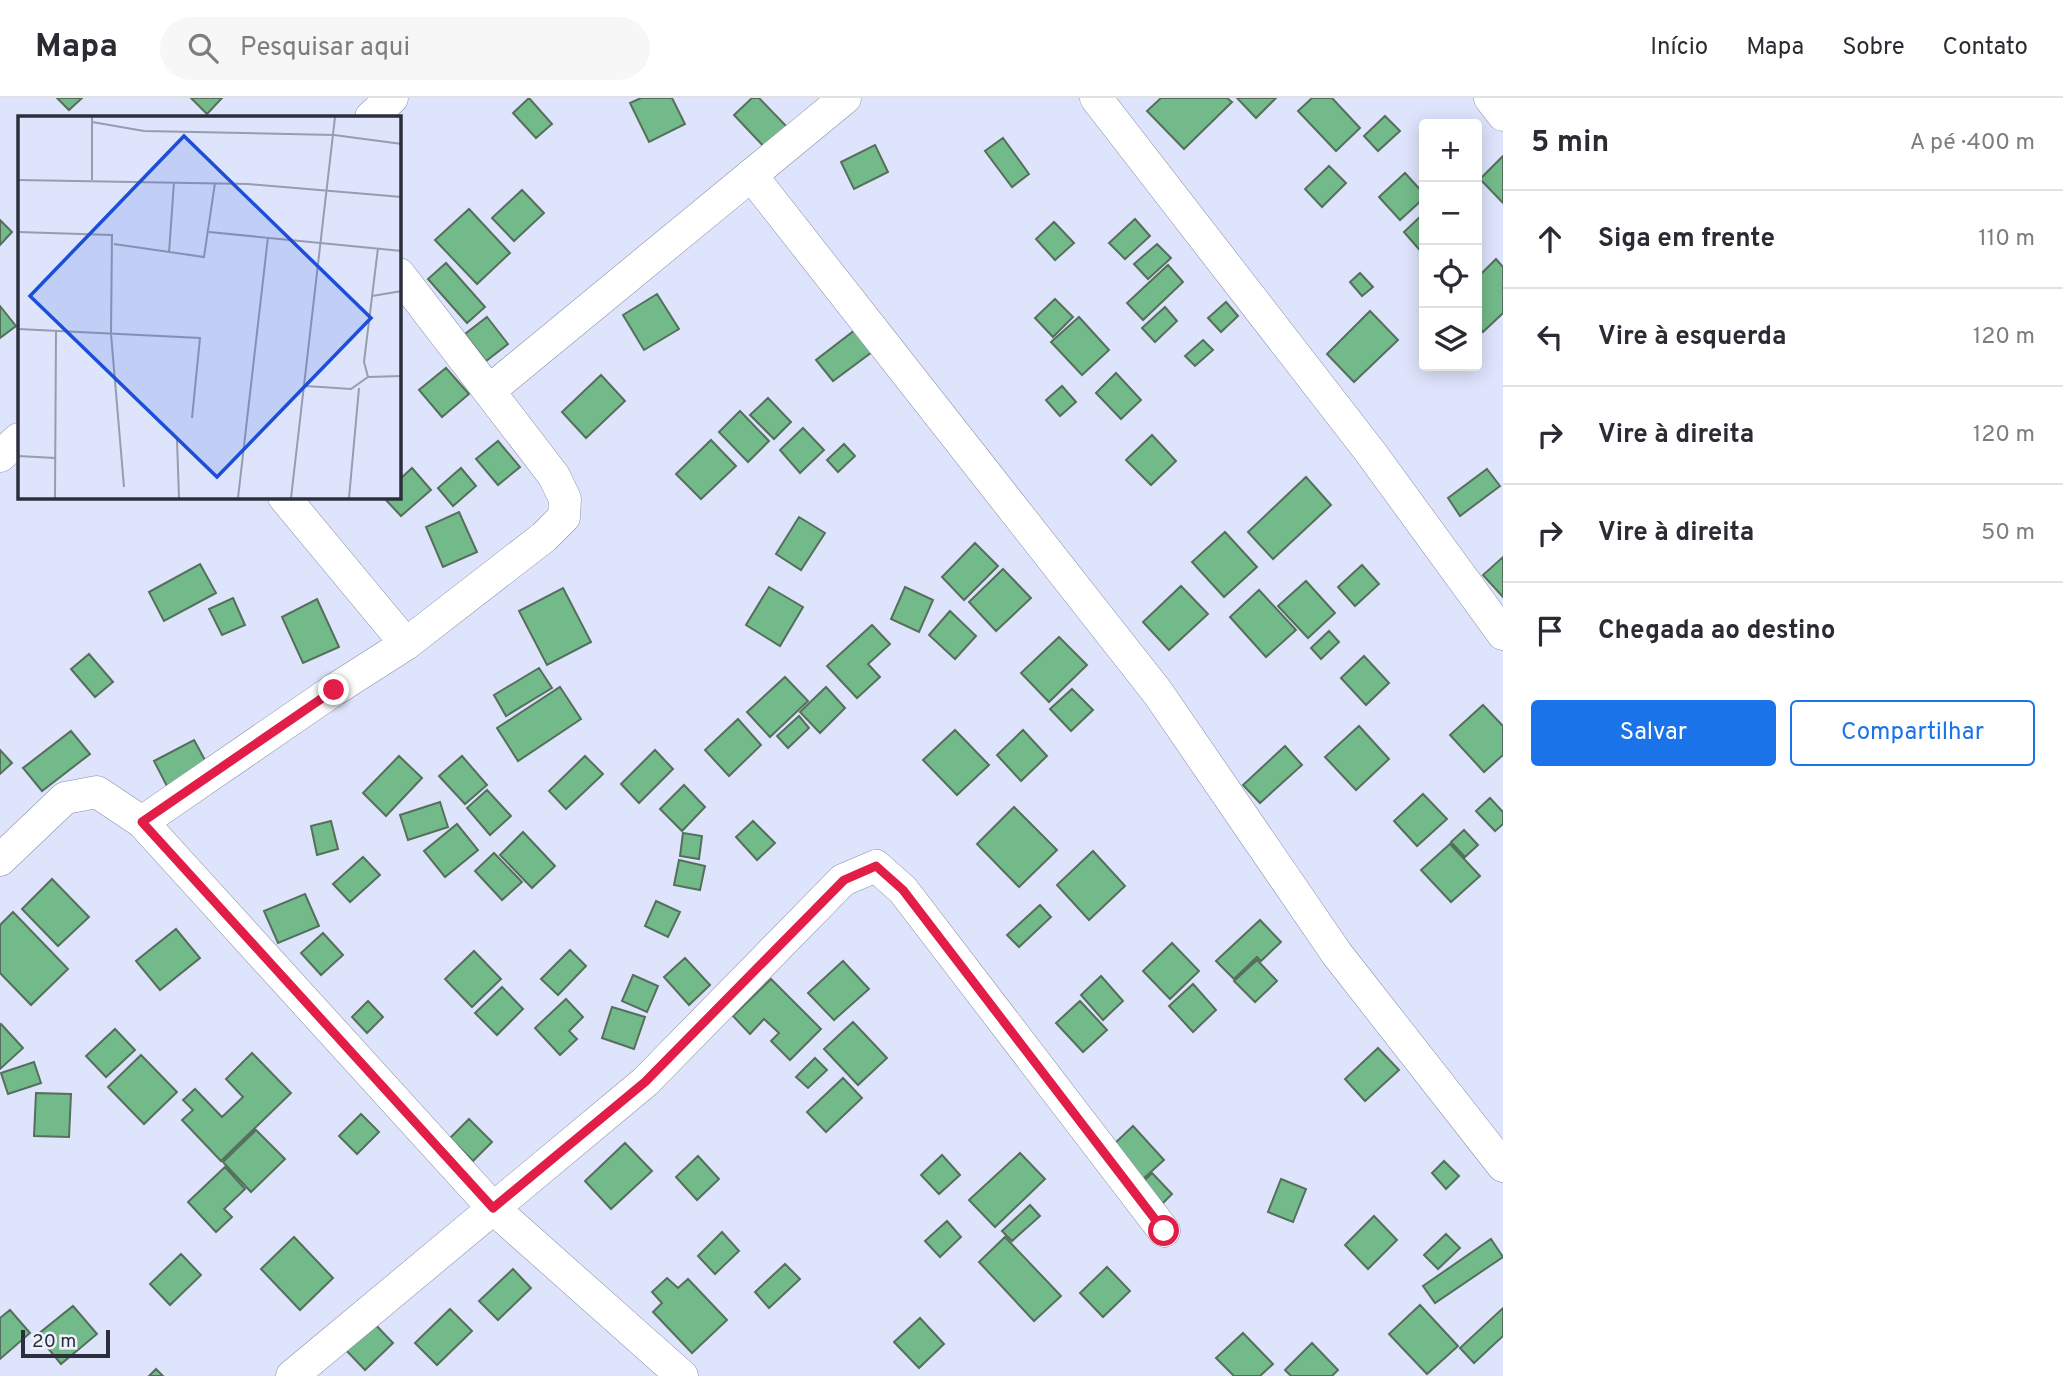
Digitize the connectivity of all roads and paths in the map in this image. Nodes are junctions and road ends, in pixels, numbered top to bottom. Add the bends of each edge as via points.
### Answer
1 (392, 98) edge
2 (845, 98) edge
3 (1096, 98) edge
4 (1490, 98) edge
5 (1503, 115) edge
6 (372, 116) edge
7 (751, 175) junction
8 (401, 277) edge
9 (489, 391) junction
10 (18, 440) edge
11 (0, 456) edge
12 (286, 499) edge
13 (1503, 634) edge
14 (406, 644) junction
15 (142, 822) junction
16 (0, 860) edge
17 (1503, 1166) edge
18 (493, 1208) junction
19 (1164, 1231) dead end
20 (292, 1376) edge
21 (681, 1376) edge

1 - 6 street
2 - 7 street
3 - 13 street via 1371,453
4 - 5 street
7 - 9 street
7 - 17 street via 1158,693 1337,954
8 - 9 street
9 - 14 street via 554,476 565,499 565,517
10 - 11 street
12 - 14 street
14 - 15 street
15 - 16 street via 97,792 65,798
15 - 18 street
18 - 19 street via 645,1082 844,880 876,866 903,890
18 - 20 street
18 - 21 street

